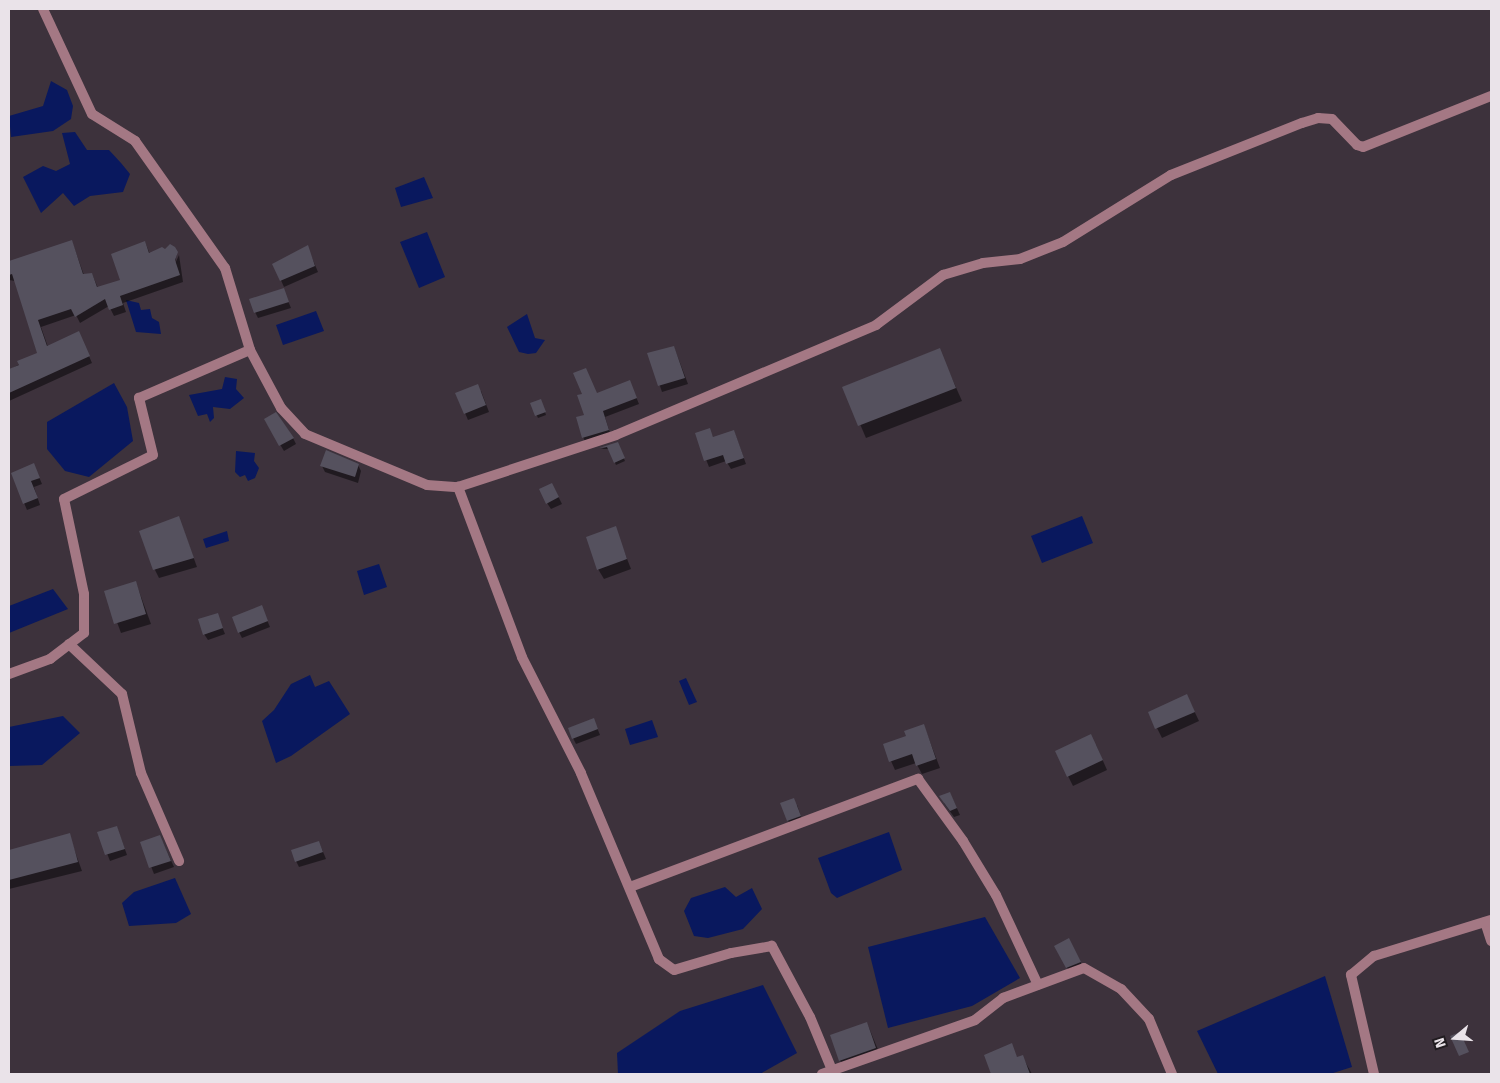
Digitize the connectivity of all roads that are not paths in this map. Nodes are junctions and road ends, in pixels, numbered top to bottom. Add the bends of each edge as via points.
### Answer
1 (43, 9) edge
2 (1491, 96) edge
3 (250, 350) junction
4 (458, 487) junction
5 (69, 644) junction
6 (9, 674) edge
7 (179, 861) dead end
8 (630, 887) junction
9 (1488, 921) edge
10 (1491, 941) edge
11 (1038, 985) junction
12 (827, 1072) edge
13 (1172, 1074) edge
14 (1374, 1074) edge

1 - 3 street via 92,114 135,141 226,268
2 - 4 street via 1363,147 1357,145 1332,119 1318,118 1302,123 1171,175 1063,242 1020,259 983,263 943,275 876,325 616,435
3 - 4 street via 281,408 305,434 427,484
3 - 5 street via 139,398 153,455 64,499 84,594 84,633
4 - 8 street via 522,657 581,773
5 - 6 street via 50,659
5 - 7 street via 122,694 141,773
8 - 11 street via 918,779 963,841 996,895
8 - 12 street via 659,960 674,970 731,953 772,946 810,1017
9 - 10 street
9 - 14 street via 1374,956 1351,975
11 - 12 street via 1004,998 975,1020
11 - 13 street via 1084,968 1121,989 1149,1019

